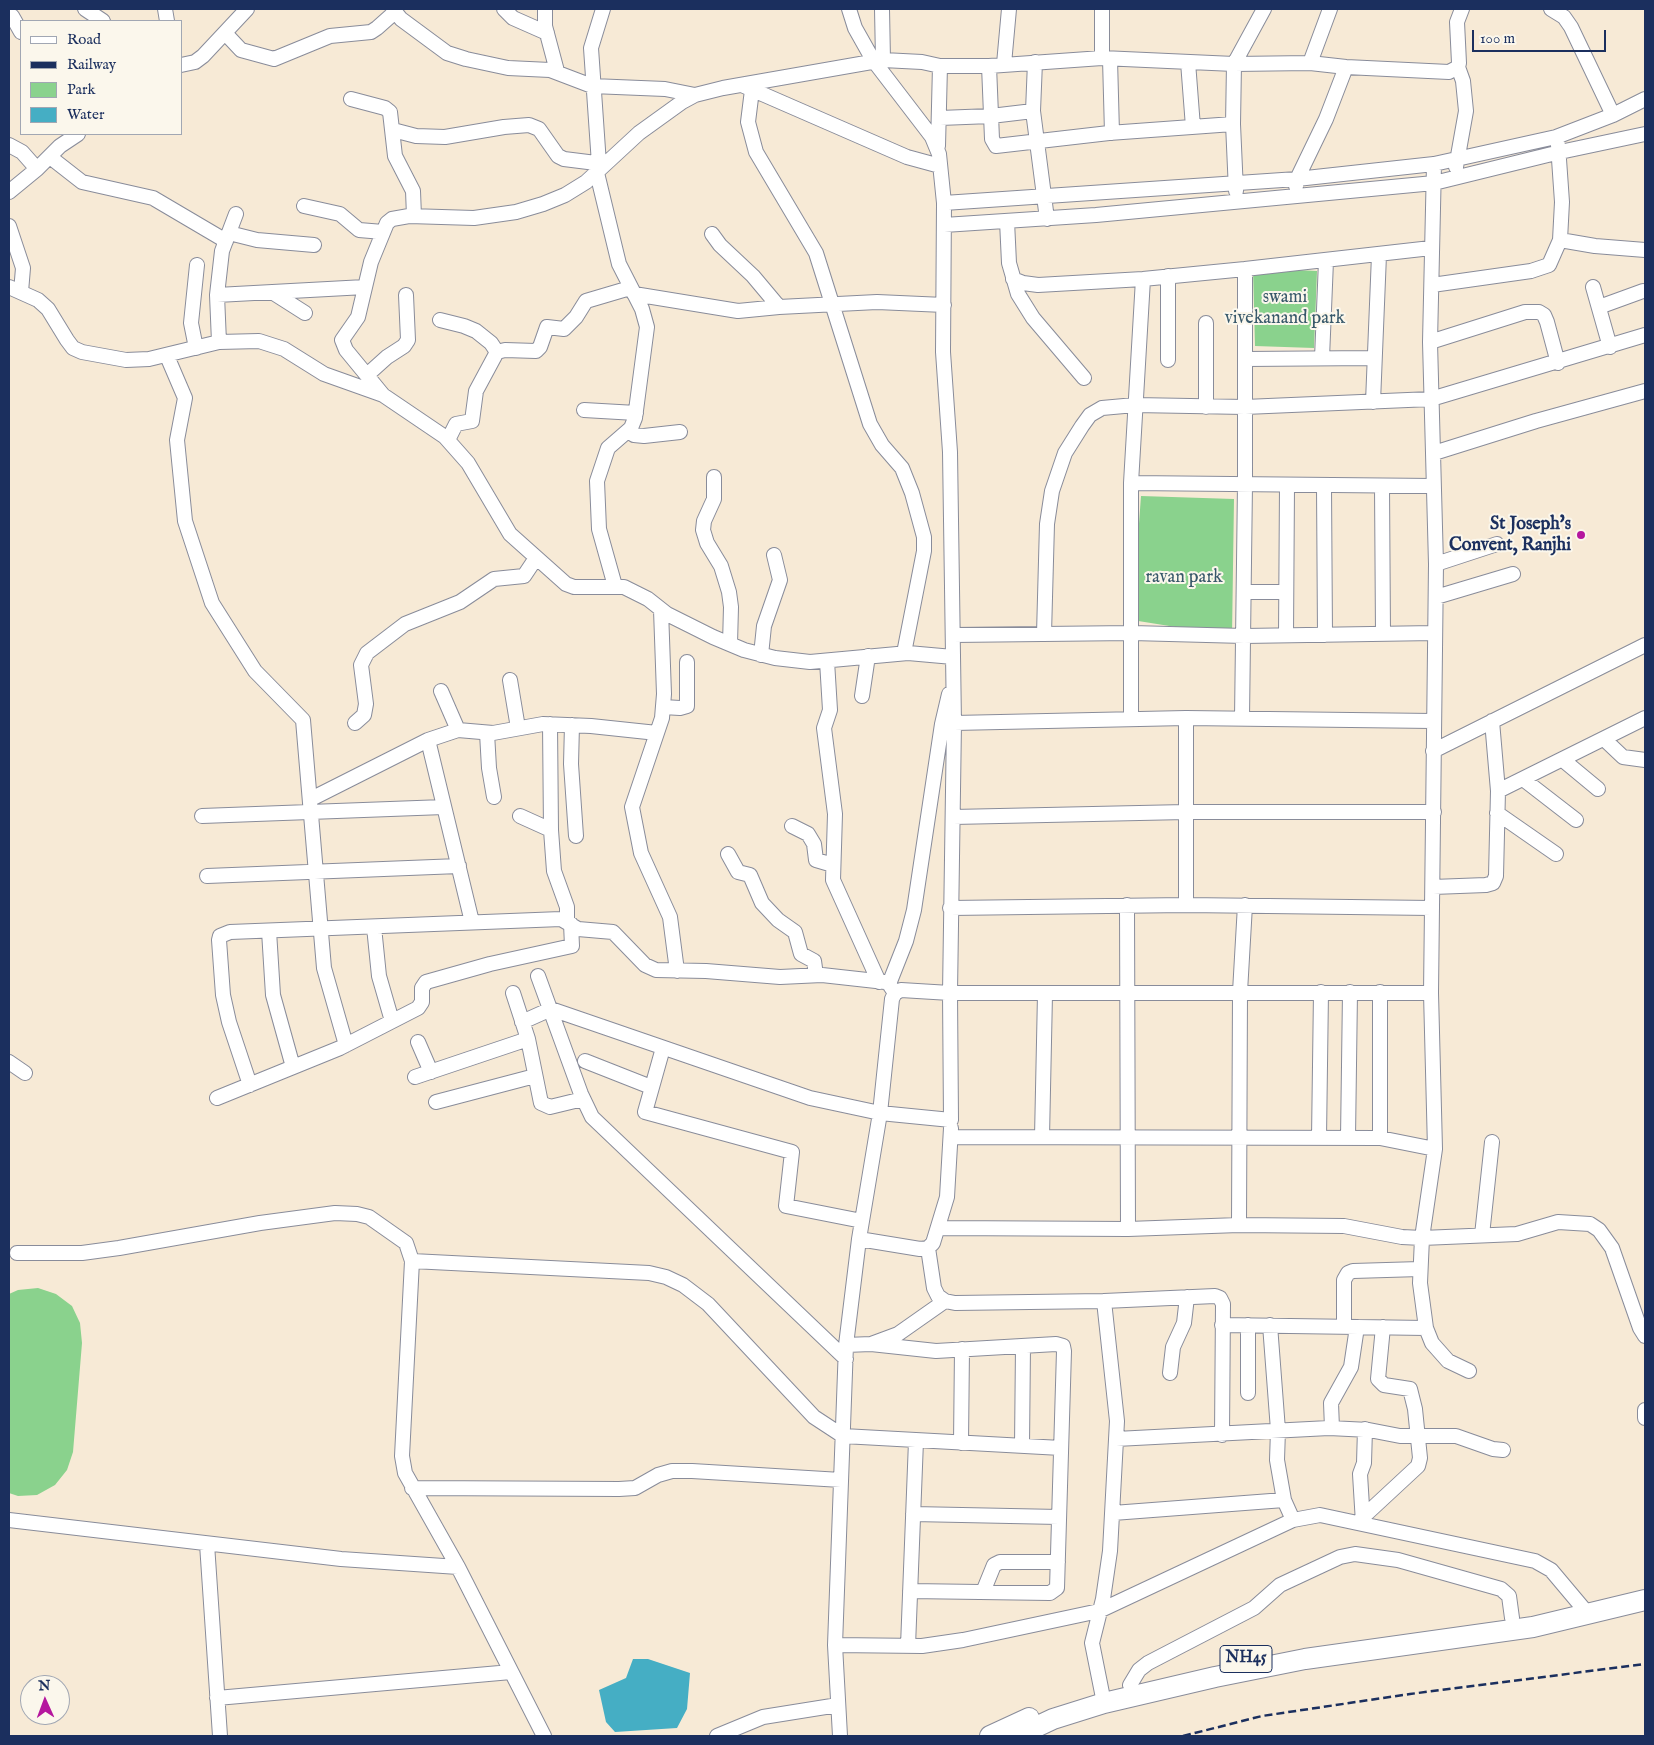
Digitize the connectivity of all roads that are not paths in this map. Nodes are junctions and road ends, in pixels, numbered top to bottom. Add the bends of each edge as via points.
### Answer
1 (247, 9) edge
2 (504, 9) edge
3 (545, 9) edge
4 (603, 9) edge
5 (849, 9) edge
6 (882, 9) edge
7 (1009, 9) edge
8 (1264, 9) edge
9 (1330, 9) edge
10 (1462, 9) edge
11 (1551, 9) edge
12 (394, 10) edge
13 (1105, 12) edge
14 (12, 16) dead end
15 (20, 30) edge
16 (225, 33) junction
17 (547, 34) junction
18 (1106, 58) junction
19 (878, 60) junction
20 (1034, 62) junction
21 (1188, 62) junction
22 (1310, 63) junction
23 (1004, 64) junction
24 (1234, 64) junction
25 (182, 66) edge
26 (940, 66) junction
27 (989, 66) junction
28 (1346, 67) junction
29 (1458, 67) junction
30 (557, 71) junction
31 (592, 86) junction
32 (747, 87) junction
33 (695, 95) junction
34 (351, 99) dead end
35 (1645, 99) edge
36 (1033, 111) junction
37 (1613, 115) junction
38 (991, 116) junction
39 (940, 118) junction
40 (1233, 124) junction
41 (1193, 127) junction
42 (392, 130) junction
43 (1112, 133) junction
44 (1645, 134) edge
45 (74, 135) edge
46 (1556, 136) junction
47 (1038, 141) junction
48 (9, 145) edge
49 (938, 146) junction
50 (1560, 152) junction
51 (50, 157) junction
52 (1456, 159) junction
53 (1434, 164) junction
54 (940, 166) junction
55 (600, 167) junction
56 (37, 169) junction
57 (1456, 178) junction
58 (1297, 179) junction
59 (1434, 183) junction
60 (1235, 184) junction
61 (1180, 188) junction
62 (1136, 191) junction
63 (9, 192) edge
64 (1095, 194) junction
65 (1294, 196) junction
66 (1044, 198) junction
67 (1236, 202) junction
68 (944, 203) junction
69 (304, 206) dead end
70 (1181, 207) junction
71 (1138, 211) junction
72 (236, 214) dead end
73 (414, 216) junction
74 (1096, 216) junction
75 (1046, 218) junction
76 (1007, 221) junction
77 (944, 225) junction
78 (9, 226) edge
79 (383, 232) junction
80 (712, 234) dead end
81 (227, 237) junction
82 (1560, 240) junction
83 (314, 245) dead end
84 (1431, 248) junction
85 (1645, 250) edge
86 (1379, 255) junction
87 (1326, 261) junction
88 (196, 265) dead end
89 (1245, 268) junction
90 (1168, 276) junction
91 (1013, 279) junction
92 (1143, 279) junction
93 (1432, 285) junction
94 (365, 287) junction
95 (1593, 288) dead end
96 (15, 290) edge
97 (632, 291) junction
98 (1644, 291) dead end
99 (272, 292) junction
100 (217, 295) junction
101 (406, 295) dead end
102 (833, 304) junction
103 (944, 305) junction
104 (779, 307) junction
105 (1599, 307) junction
106 (305, 313) dead end
107 (440, 320) dead end
108 (1206, 323) dead end
109 (1645, 335) edge
110 (219, 342) junction
111 (1430, 342) junction
112 (1610, 347) junction
113 (196, 348) junction
114 (497, 352) junction
115 (167, 356) junction
116 (1322, 358) junction
117 (1374, 358) junction
118 (1245, 359) junction
119 (1168, 360) dead end
120 (1558, 363) junction
121 (367, 375) junction
122 (1084, 378) dead end
123 (1645, 391) edge
124 (383, 395) junction
125 (1431, 399) junction
126 (1373, 402) junction
127 (1135, 405) junction
128 (1206, 407) junction
129 (1245, 407) junction
130 (584, 410) dead end
131 (636, 413) junction
132 (628, 431) junction
133 (680, 432) dead end
134 (448, 440) junction
135 (1434, 453) junction
136 (714, 477) dead end
137 (1131, 483) junction
138 (1246, 484) junction
139 (1287, 486) junction
140 (1324, 486) junction
141 (1382, 486) junction
142 (1433, 486) junction
143 (1497, 544) dead end
144 (774, 554) dead end
145 (536, 558) junction
146 (1436, 564) junction
147 (1514, 574) dead end
148 (615, 586) junction
149 (1244, 592) junction
150 (1286, 592) junction
151 (1436, 596) junction
152 (661, 610) junction
153 (1435, 633) junction
154 (1044, 634) junction
155 (1132, 634) junction
156 (1325, 634) junction
157 (1382, 634) junction
158 (953, 635) junction
159 (1244, 636) junction
160 (1286, 636) junction
161 (730, 644) junction
162 (1645, 645) edge
163 (904, 653) junction
164 (761, 655) junction
165 (868, 656) junction
166 (953, 657) junction
167 (828, 661) junction
168 (687, 662) dead end
169 (953, 679) junction
170 (510, 680) dead end
171 (441, 691) dead end
172 (862, 696) dead end
173 (663, 707) junction
174 (1186, 718) junction
175 (1242, 718) junction
176 (1645, 718) edge
177 (1131, 719) junction
178 (1433, 721) junction
179 (1492, 721) junction
180 (954, 722) junction
181 (355, 723) dead end
182 (550, 724) junction
183 (572, 725) junction
184 (518, 728) junction
185 (458, 730) junction
186 (487, 733) junction
187 (657, 733) junction
188 (428, 740) junction
189 (1604, 740) junction
190 (1433, 751) junction
191 (1563, 760) junction
192 (1645, 760) edge
193 (1523, 779) junction
194 (1598, 789) dead end
195 (1498, 791) junction
196 (494, 797) dead end
197 (311, 806) junction
198 (444, 807) junction
199 (1186, 812) junction
200 (1434, 812) junction
201 (1498, 814) junction
202 (202, 816) dead end
203 (520, 816) dead end
204 (953, 817) junction
205 (1576, 820) dead end
206 (792, 826) dead end
207 (551, 830) junction
208 (576, 836) dead end
209 (728, 854) dead end
210 (1556, 854) dead end
211 (833, 865) junction
212 (459, 866) junction
213 (315, 872) junction
214 (207, 876) dead end
215 (1433, 887) junction
216 (1127, 905) junction
217 (1186, 905) junction
218 (1245, 905) junction
219 (950, 908) junction
220 (1432, 908) junction
221 (472, 922) junction
222 (569, 923) junction
223 (374, 927) junction
224 (321, 930) junction
225 (269, 931) junction
226 (677, 971) junction
227 (816, 975) junction
228 (538, 976) dead end
229 (887, 986) junction
230 (1128, 992) junction
231 (1240, 992) junction
232 (1321, 992) junction
233 (1350, 992) junction
234 (1380, 992) junction
235 (513, 993) dead end
236 (950, 993) junction
237 (1431, 993) junction
238 (1045, 994) junction
239 (551, 1009) junction
240 (392, 1021) junction
241 (522, 1022) junction
242 (528, 1039) junction
243 (418, 1042) dead end
244 (346, 1045) junction
245 (663, 1048) junction
246 (585, 1061) dead end
247 (9, 1062) edge
248 (294, 1067) junction
249 (431, 1072) junction
250 (25, 1073) dead end
251 (535, 1076) junction
252 (415, 1077) dead end
253 (250, 1085) junction
254 (651, 1087) junction
255 (217, 1098) dead end
256 (583, 1099) junction
257 (436, 1102) dead end
258 (880, 1113) junction
259 (951, 1120) junction
260 (952, 1137) junction
261 (1042, 1137) junction
262 (1127, 1137) junction
263 (1239, 1138) junction
264 (1319, 1138) junction
265 (1348, 1138) junction
266 (1380, 1138) junction
267 (1492, 1142) dead end
268 (1435, 1149) junction
269 (862, 1221) junction
270 (1240, 1225) junction
271 (938, 1228) junction
272 (1128, 1229) junction
273 (1482, 1235) junction
274 (1422, 1238) junction
275 (859, 1240) junction
276 (928, 1248) junction
277 (17, 1254) dead end
278 (412, 1261) junction
279 (1420, 1269) junction
280 (1187, 1297) junction
281 (945, 1301) junction
282 (1104, 1301) junction
283 (1222, 1325) junction
284 (1248, 1325) junction
285 (1270, 1325) junction
286 (1350, 1326) junction
287 (1383, 1327) junction
288 (1426, 1328) junction
289 (1645, 1336) edge
290 (871, 1344) junction
291 (1023, 1346) junction
292 (962, 1349) junction
293 (846, 1352) junction
294 (1469, 1371) dead end
295 (1170, 1373) dead end
296 (1248, 1393) dead end
297 (1645, 1410) edge
298 (1645, 1416) edge
299 (1332, 1428) junction
300 (1278, 1430) junction
301 (1365, 1430) junction
302 (1222, 1435) junction
303 (1417, 1435) junction
304 (843, 1436) junction
305 (1116, 1439) junction
306 (916, 1442) junction
307 (961, 1444) junction
308 (1022, 1446) junction
309 (1061, 1448) junction
310 (1503, 1450) dead end
311 (841, 1480) junction
312 (412, 1488) junction
313 (1284, 1500) junction
314 (1112, 1513) junction
315 (913, 1514) junction
316 (1059, 1517) junction
317 (9, 1520) edge
318 (1293, 1520) junction
319 (1363, 1520) junction
320 (207, 1544) junction
321 (1058, 1562) junction
322 (458, 1567) junction
323 (910, 1591) junction
324 (983, 1592) junction
325 (1645, 1600) edge
326 (1099, 1611) junction
327 (1588, 1614) junction
328 (1512, 1618) junction
329 (1550, 1621) junction
330 (835, 1645) junction
331 (908, 1646) junction
332 (511, 1672) junction
333 (1130, 1685) junction
334 (217, 1698) junction
335 (1102, 1698) junction
336 (838, 1705) junction
337 (220, 1736) edge
338 (544, 1736) edge
339 (717, 1736) edge
340 (840, 1736) edge
341 (990, 1736) edge
342 (1017, 1736) edge

1 - 16 street
2 - 17 street via 513,18
3 - 17 street
4 - 31 street via 591,48
5 - 19 street via 855,28
6 - 19 street
7 - 23 street
8 - 24 street
9 - 22 street
10 - 29 street via 1457,22
11 - 37 street via 1564,17 1571,27
12 - 16 street via 370,32 330,36 274,59 241,50
12 - 30 street via 401,19 447,53 508,68
13 - 18 street
14 - 15 street
16 - 25 street via 196,62
17 - 30 street
18 - 20 street
18 - 21 street
18 - 43 street
19 - 26 street
19 - 32 street
19 - 49 street
20 - 23 street
20 - 36 street
21 - 24 street
21 - 41 street
22 - 24 street
22 - 28 street
23 - 27 street
24 - 40 street
26 - 27 street
26 - 39 street
27 - 38 street
28 - 29 street via 1434,73 1449,72
28 - 58 street via 1326,119
29 - 52 street via 1466,110
30 - 31 street
31 - 33 street via 665,88
31 - 55 street
32 - 33 street
32 - 54 street via 907,158
32 - 102 street via 748,122 756,152 816,253
33 - 55 street
34 - 42 street via 385,108 392,118
35 - 37 street
36 - 38 street
36 - 47 street
37 - 46 street
38 - 39 street
38 - 47 street via 992,139 996,146
39 - 49 street
40 - 41 street
40 - 60 street
41 - 43 street
42 - 55 street via 416,136 445,137 504,126 529,125 538,129 558,156
42 - 73 street via 395,156 413,191
43 - 47 street
44 - 50 street
45 - 51 street
46 - 50 street
46 - 52 street
47 - 66 street
48 - 56 street via 22,152
49 - 54 street
50 - 57 street
50 - 82 street
51 - 56 street
51 - 81 street via 82,182 154,198
52 - 53 street
52 - 57 street
53 - 58 street
53 - 59 street
54 - 68 street
55 - 73 street via 565,195 516,212 474,218
55 - 97 street via 619,264
56 - 63 street
57 - 59 street
58 - 60 street
58 - 65 street
59 - 65 street
59 - 84 street
60 - 61 street
60 - 67 street
61 - 62 street
61 - 70 street
62 - 64 street
62 - 71 street
64 - 66 street
64 - 74 street
65 - 67 street
66 - 68 street
66 - 75 street
67 - 70 street
68 - 77 street
69 - 79 street via 340,214 359,230
70 - 71 street
71 - 74 street
72 - 81 street
73 - 79 street via 392,219
74 - 75 street
75 - 76 street
76 - 77 street
76 - 91 street
77 - 103 street
78 - 96 street via 23,268
79 - 94 street
80 - 104 street
81 - 83 street
81 - 100 street via 222,251
82 - 85 street
82 - 93 street via 1552,261 1543,268
84 - 86 street
84 - 93 street
86 - 87 street
86 - 117 street
87 - 89 street
87 - 116 street
88 - 113 street via 191,323
89 - 90 street
89 - 118 street
90 - 92 street
90 - 119 street
91 - 92 street via 1030,285
91 - 122 street via 1033,318
92 - 127 street
93 - 111 street
94 - 99 street
94 - 121 street via 358,317 342,340 346,350
95 - 105 street
96 - 115 street via 48,309 73,348 82,352 126,360
97 - 104 street via 738,311
97 - 114 street via 586,301 564,329 547,326 536,351
97 - 131 street via 648,327
98 - 105 street
99 - 100 street
99 - 106 street
100 - 110 street
101 - 121 street via 408,340
102 - 103 street
102 - 104 street
102 - 163 street via 870,424 882,445 902,468 924,537 923,564
103 - 158 street
105 - 112 street
107 - 114 street via 476,331 491,342
108 - 128 street
109 - 112 street
110 - 113 street
110 - 124 street via 272,343 324,374
111 - 120 street via 1525,312 1539,312 1547,322
111 - 125 street
112 - 120 street
113 - 115 street
114 - 134 street via 476,391 472,421 456,424
115 - 197 street via 185,398 177,440 184,521 212,604 255,671 303,720
116 - 117 street
116 - 118 street
117 - 126 street
118 - 129 street
120 - 125 street
121 - 124 street
123 - 135 street
124 - 134 street
125 - 126 street
125 - 135 street
126 - 129 street
127 - 128 street
127 - 137 street
127 - 154 street via 1102,408 1090,415 1056,474 1049,505
128 - 129 street
129 - 138 street
130 - 131 street
131 - 132 street
132 - 133 street via 644,436
132 - 148 street via 608,448 596,481 599,529
134 - 145 street via 468,463 510,534
135 - 142 street
136 - 161 street via 714,499 703,530 728,592
137 - 138 street
137 - 155 street
138 - 139 street
138 - 149 street
139 - 140 street
139 - 150 street
140 - 141 street
140 - 156 street
141 - 142 street
141 - 157 street
142 - 146 street
143 - 146 street
144 - 164 street via 780,580 764,626
145 - 148 street via 566,584
145 - 181 street via 524,576 494,579 460,602 405,624 367,653 361,665 366,704 364,715
146 - 151 street
147 - 151 street
148 - 152 street via 638,593
149 - 150 street
149 - 159 street
150 - 160 street
151 - 153 street
152 - 161 street
152 - 173 street
153 - 157 street
153 - 178 street
154 - 155 street
154 - 158 street
155 - 159 street
155 - 177 street
156 - 157 street
156 - 160 street
158 - 166 street
159 - 160 street
159 - 175 street
161 - 164 street
162 - 179 street
163 - 165 street
163 - 166 street
164 - 167 street via 798,662
165 - 167 street
165 - 172 street
166 - 169 street
167 - 211 street via 830,710 824,728 835,814
168 - 173 street via 687,706
169 - 180 street
169 - 229 street via 942,724 914,910 906,941
170 - 184 street
171 - 185 street
173 - 187 street
174 - 175 street
174 - 177 street
174 - 199 street
175 - 178 street
176 - 189 street
177 - 180 street
178 - 190 street
179 - 190 street
179 - 195 street
180 - 204 street
182 - 183 street
182 - 184 street
182 - 207 street
183 - 187 street
183 - 208 street
184 - 186 street
185 - 186 street
185 - 188 street
186 - 196 street via 488,768
187 - 226 street via 632,807 641,853 670,917
188 - 197 street
188 - 198 street
189 - 191 street
189 - 192 street via 1623,757
190 - 200 street
191 - 193 street
191 - 194 street
193 - 195 street
193 - 205 street
195 - 201 street
197 - 198 street
197 - 202 street
197 - 213 street
198 - 212 street
199 - 200 street
199 - 204 street
199 - 217 street
200 - 215 street
201 - 210 street
201 - 215 street via 1493,883
203 - 207 street
204 - 219 street
206 - 211 street via 808,834 814,844 816,860
207 - 222 street via 554,871
209 - 227 street via 738,872 750,875 762,903 795,932 801,954 814,961
211 - 229 street via 836,888
212 - 213 street
212 - 221 street
213 - 214 street
213 - 224 street
215 - 220 street
216 - 217 street
216 - 219 street
216 - 230 street
217 - 218 street
218 - 220 street
218 - 231 street
219 - 236 street
220 - 237 street
221 - 222 street via 556,919
221 - 223 street
222 - 226 street via 578,929 613,932 648,968
222 - 240 street via 572,946 426,982 422,988 421,1005
223 - 224 street
223 - 240 street via 379,976
224 - 225 street
224 - 244 street via 327,985
225 - 248 street via 273,995
225 - 253 street via 225,933 219,940 226,1009
226 - 227 street via 766,977
227 - 229 street
228 - 239 street
229 - 236 street
229 - 258 street
230 - 231 street
230 - 238 street
230 - 262 street
231 - 232 street
231 - 263 street
232 - 233 street
232 - 264 street
233 - 234 street
233 - 265 street
234 - 237 street
234 - 266 street
235 - 241 street
236 - 238 street
236 - 259 street
237 - 268 street
238 - 261 street
239 - 241 street
239 - 245 street
239 - 256 street
240 - 244 street
241 - 242 street
242 - 249 street
242 - 251 street
243 - 249 street
244 - 248 street
245 - 254 street
245 - 258 street via 810,1098
246 - 254 street
247 - 250 street
248 - 253 street
249 - 252 street
251 - 256 street via 539,1097 546,1106
251 - 257 street
253 - 255 street
254 - 269 street via 645,1109 647,1115 792,1152 785,1202 789,1208
256 - 293 street via 592,1117
258 - 259 street
258 - 269 street
259 - 260 street
260 - 261 street
260 - 271 street via 947,1198
261 - 262 street
262 - 263 street
262 - 272 street
263 - 264 street
263 - 270 street
264 - 265 street
265 - 266 street
266 - 268 street
267 - 273 street
268 - 274 street
269 - 275 street
270 - 272 street
270 - 274 street via 1344,1226
271 - 272 street
271 - 276 street
273 - 274 street
273 - 289 street via 1517,1234 1563,1222 1590,1224 1606,1238
274 - 279 street
275 - 276 street
275 - 293 street
276 - 281 street via 934,1288
277 - 278 street via 82,1253 260,1222 335,1213 369,1217 406,1242
278 - 304 street via 649,1273 666,1277 708,1304 814,1417
278 - 312 street via 402,1456
279 - 286 street via 1348,1273 1344,1280
279 - 288 street
280 - 282 street
280 - 283 street via 1220,1298 1223,1304
280 - 295 street via 1184,1323 1173,1346
281 - 282 street
281 - 290 street via 898,1334
282 - 305 street via 1117,1421
283 - 284 street
283 - 302 street
284 - 285 street
284 - 296 street
285 - 286 street
285 - 300 street
286 - 287 street
286 - 299 street via 1351,1367 1331,1403
287 - 288 street
287 - 303 street via 1378,1379 1384,1385 1410,1390
288 - 294 street via 1432,1343 1448,1361
290 - 292 street via 936,1351
290 - 293 street
291 - 292 street
291 - 308 street
291 - 309 street via 1063,1346
292 - 307 street
293 - 304 street
297 - 298 street
299 - 300 street
299 - 301 street
300 - 302 street
300 - 313 street via 1277,1460
301 - 303 street
301 - 319 street via 1364,1462 1360,1474
302 - 305 street
303 - 310 street via 1456,1436 1493,1450
303 - 319 street via 1420,1463
304 - 306 street
304 - 311 street
305 - 314 street
306 - 307 street
306 - 315 street
307 - 308 street
308 - 309 street
309 - 316 street
311 - 312 street via 672,1471 635,1488
311 - 330 street
312 - 322 street
313 - 314 street
313 - 318 street
314 - 326 street via 1110,1551
315 - 316 street
315 - 323 street
316 - 321 street
317 - 320 street
318 - 319 street via 1320,1515
318 - 326 street
319 - 327 street via 1540,1562
320 - 322 street via 341,1560
320 - 334 street
321 - 324 street via 1000,1562 994,1565
321 - 324 street via 1054,1592
322 - 332 street
323 - 324 street
323 - 331 street
325 - 327 highway, NH45
326 - 331 street via 963,1640
326 - 335 street via 1092,1644
327 - 329 highway, NH45
328 - 329 highway, NH45 via 1531,1616
328 - 333 highway, NH45 via 1319,1646
328 - 333 street via 1509,1596 1501,1589 1398,1560 1355,1554 1340,1557 1280,1585 1254,1608 1148,1663 1139,1670
329 - 335 highway, NH45 via 1533,1627 1295,1661
330 - 331 street
330 - 336 street
332 - 334 street
332 - 338 street
333 - 335 highway, NH45
334 - 337 street
335 - 341 highway, NH45 via 1043,1713
335 - 342 highway, NH45
336 - 339 street via 763,1716
336 - 340 street

